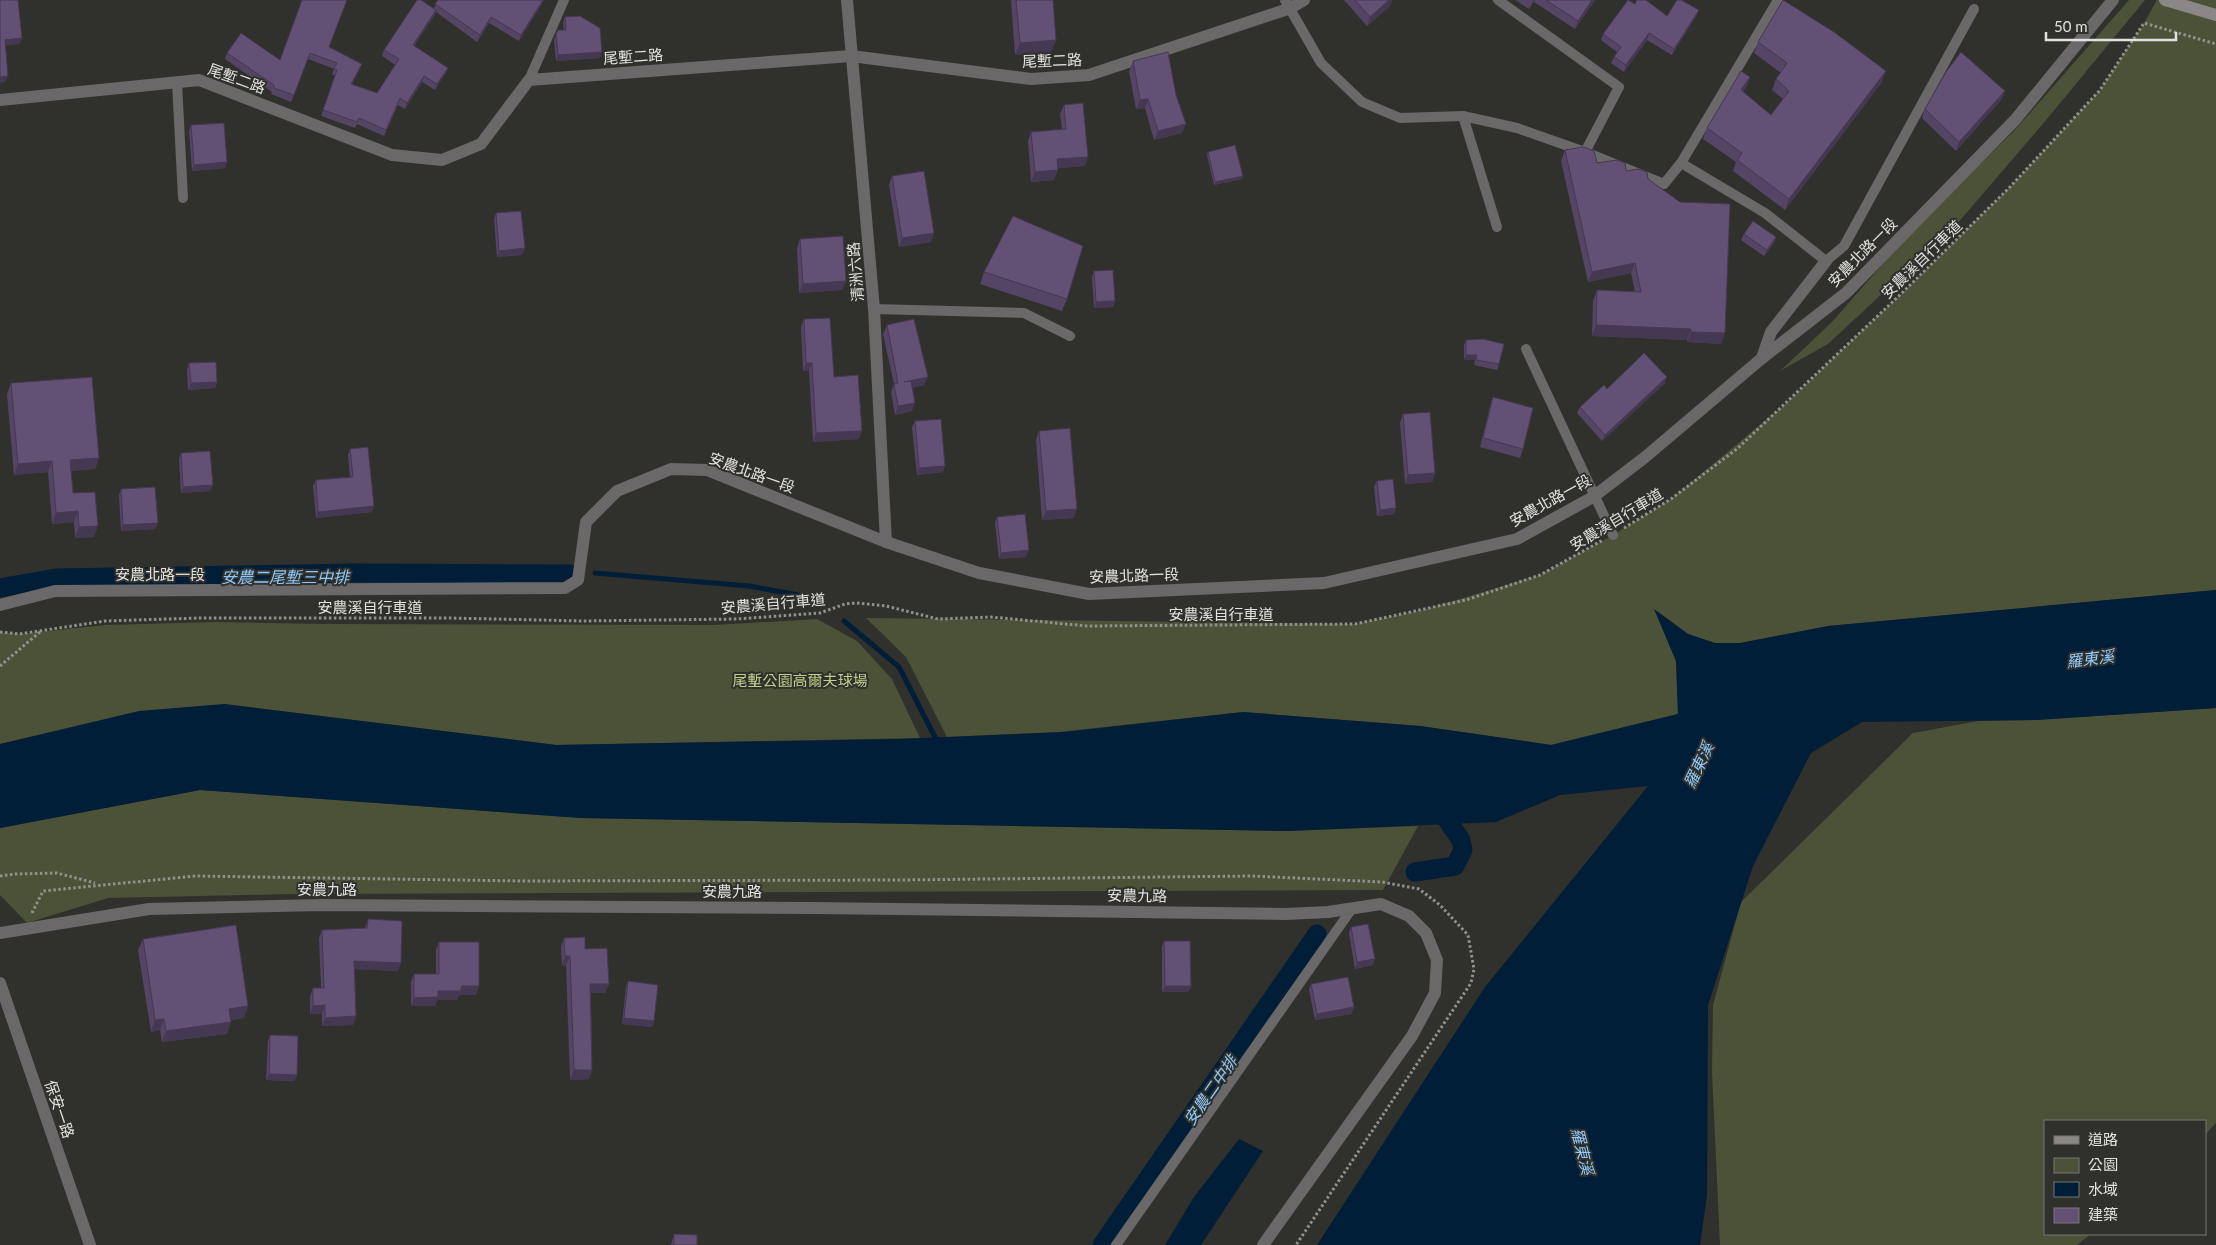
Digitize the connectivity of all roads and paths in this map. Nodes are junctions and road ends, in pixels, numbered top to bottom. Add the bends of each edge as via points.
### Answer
1 (564, 0) edge
2 (847, 0) edge
3 (1304, 0) edge
4 (1498, 0) edge
5 (1778, 0) edge
6 (2113, 0) edge
7 (2165, 0) edge
8 (1288, 4) edge
9 (1974, 9) dead end
10 (2216, 15) edge
11 (2216, 44) edge
12 (851, 56) junction
13 (529, 80) junction
14 (176, 83) junction
15 (0, 100) edge
16 (1462, 116) junction
17 (1585, 152) junction
18 (1681, 163) junction
19 (184, 198) dead end
20 (1497, 227) dead end
21 (1826, 261) junction
22 (874, 309) junction
23 (1070, 336) dead end
24 (1526, 349) dead end
25 (1761, 359) junction
26 (1593, 497) junction
27 (1613, 535) junction
28 (886, 542) junction
29 (0, 605) edge
30 (42, 631) junction
31 (0, 632) edge
32 (0, 666) edge
33 (0, 876) edge
34 (99, 884) dead end
35 (1351, 910) junction
36 (0, 933) edge
37 (0, 983) edge
38 (90, 1245) edge
39 (1116, 1245) edge
40 (1263, 1245) edge

1 - 13 lane
2 - 12 street, 清洲六路
3 - 8 street, 尾塹二路
4 - 17 lane via 1618,87
5 - 18 lane
6 - 25 street, 安農北路一段 via 2015,120 1846,293
7 - 10 main road
8 - 12 street, 尾塹二路 via 1088,75 1031,79
8 - 16 lane via 1321,63 1362,102 1400,118
9 - 21 lane via 1844,246
11 - 27 path, 安農溪自行車道 via 2144,23 2100,90 2009,188 1903,292 1738,448 1671,499
12 - 13 street, 尾塹二路
12 - 22 street, 清洲六路
13 - 14 street, 尾塹二路 via 481,144 442,160 392,155 198,80
14 - 15 street, 尾塹二路
14 - 19 lane
16 - 17 lane via 1518,128
16 - 20 lane
17 - 18 lane via 1664,184
18 - 21 lane via 1765,213
21 - 25 street via 1772,332
22 - 23 lane via 1024,313
22 - 28 street, 清洲六路
24 - 26 lane
25 - 26 street, 安農北路一段
26 - 27 lane
26 - 28 street, 安農北路一段 via 1517,539 1324,583 1089,594 979,573
27 - 30 path, 安農溪自行車道 via 1540,575 1466,600 1355,624 1087,626 991,617 938,619 886,606 856,603 820,613 738,619 199,618 105,622
28 - 29 street, 安農北路一段 via 707,470 671,469 617,491 586,522 578,580 565,588 55,591
30 - 31 path, 安農溪自行車道
30 - 32 path
33 - 34 path via 57,873
35 - 36 street, 安農九路 via 1285,914 322,905 149,909
35 - 39 lane
35 - 40 street, 安農九路 via 1382,904 1409,916 1426,933 1437,960 1435,992 1412,1036
37 - 38 street, 保安一路

